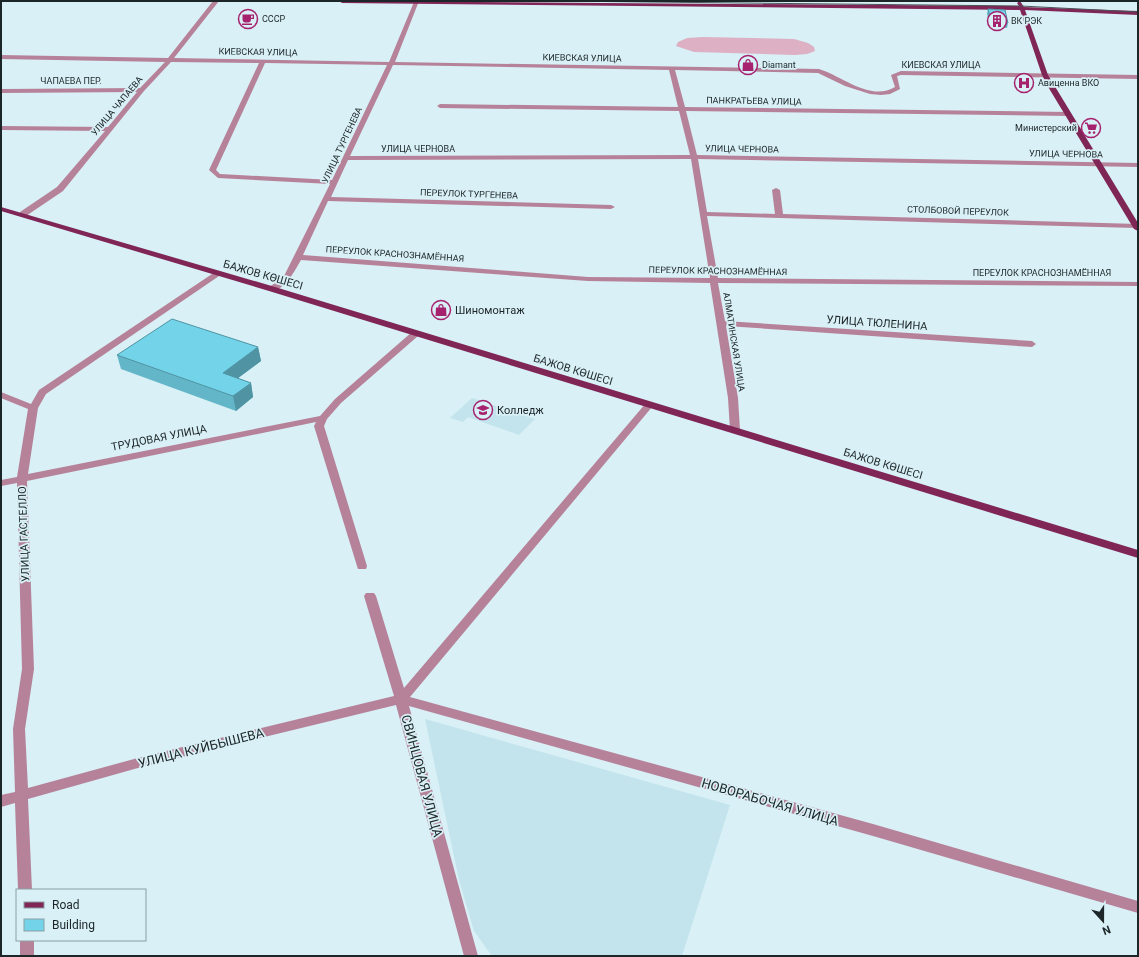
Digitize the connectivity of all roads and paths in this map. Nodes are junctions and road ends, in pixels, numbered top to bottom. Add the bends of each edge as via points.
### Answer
1 (216, 1) edge
2 (342, 1) edge
3 (417, 1) edge
4 (905, 1) edge
5 (663, 3) edge
6 (1020, 4) edge
7 (1138, 8) edge
8 (1138, 13) edge
9 (1, 57) edge
10 (170, 59) junction
11 (264, 61) junction
12 (391, 64) junction
13 (672, 68) junction
14 (1045, 75) junction
15 (1138, 77) edge
16 (142, 90) junction
17 (1, 91) edge
18 (440, 106) dead end
19 (681, 109) junction
20 (1068, 114) junction
21 (1, 128) edge
22 (110, 129) junction
23 (694, 157) junction
24 (345, 158) junction
25 (1097, 163) junction
26 (1138, 165) edge
27 (335, 182) junction
28 (776, 190) dead end
29 (327, 199) junction
30 (611, 207) dead end
31 (1, 209) edge
32 (23, 214) junction
33 (703, 214) junction
34 (779, 215) junction
35 (1137, 228) edge
36 (298, 257) junction
37 (218, 274) junction
38 (715, 281) junction
39 (1138, 284) edge
40 (272, 289) junction
41 (720, 323) junction
42 (415, 334) junction
43 (1032, 344) dead end
44 (1, 396) edge
45 (649, 405) junction
46 (33, 408) junction
47 (323, 418) junction
48 (735, 430) junction
49 (22, 478) junction
50 (1, 483) edge
51 (1138, 554) edge
52 (362, 566) dead end
53 (370, 596) dead end
54 (401, 699) junction
55 (22, 796) junction
56 (1, 801) edge
57 (25, 889) edge
58 (1138, 907) edge
59 (27, 941) edge
60 (27, 956) edge
61 (470, 956) edge

1 - 10 street, УЛИЦА ЧАПАЕВА
2 - 3 main road
3 - 5 main road
3 - 12 street, УЛИЦА ТУРГЕНЕВА
4 - 6 main road
5 - 6 main road
6 - 7 main road
6 - 8 main road
6 - 14 main road
9 - 10 street, КИЕВСКАЯ УЛИЦА
10 - 11 street, КИЕВСКАЯ УЛИЦА
10 - 16 street, УЛИЦА ЧАПАЕВА
11 - 12 street, КИЕВСКАЯ УЛИЦА
11 - 27 street via 212,170 218,176
12 - 13 street, КИЕВСКАЯ УЛИЦА
12 - 24 street, УЛИЦА ТУРГЕНЕВА
13 - 14 street, КИЕВСКАЯ УЛИЦА via 819,71 866,92 883,93 894,92 898,88 894,75 901,73
13 - 19 street, АЛМАТИНСКАЯ УЛИЦА
14 - 15 street, КИЕВСКАЯ УЛИЦА
14 - 20 main road
16 - 17 street, ЧАПАЕВА ПЕР.
16 - 22 street, УЛИЦА ЧАПАЕВА
18 - 19 street, ПАНКРАТЬЕВА УЛИЦА
19 - 20 street, ПАНКРАТЬЕВА УЛИЦА
19 - 23 street, АЛМАТИНСКАЯ УЛИЦА
20 - 25 main road
21 - 22 street
22 - 32 street, УЛИЦА ЧАПАЕВА via 60,189
23 - 24 street, УЛИЦА ЧЕРНОВА
23 - 25 street, УЛИЦА ЧЕРНОВА
23 - 33 street, АЛМАТИНСКАЯ УЛИЦА
24 - 27 street, УЛИЦА ТУРГЕНЕВА
25 - 26 street, УЛИЦА ЧЕРНОВА
25 - 35 main road
27 - 29 street, УЛИЦА ТУРГЕНЕВА
28 - 34 street
29 - 30 street, ПЕРЕУЛОК ТУРГЕНЕВА
29 - 36 street, УЛИЦА ТУРГЕНЕВА
31 - 32 main road, БАЖОВ КӨШЕСІ
32 - 37 main road, БАЖОВ КӨШЕСІ
33 - 34 street, СТОЛБОВОЙ ПЕРЕУЛОК
33 - 38 street, АЛМАТИНСКАЯ УЛИЦА
34 - 35 street, СТОЛБОВОЙ ПЕРЕУЛОК
36 - 38 street, ПЕРЕУЛОК КРАСНОЗНАМЁННАЯ via 588,279
36 - 40 street, УЛИЦА ТУРГЕНЕВА via 286,279
37 - 40 main road, БАЖОВ КӨШЕСІ
37 - 46 street, УЛИЦА ГАСТЕЛЛО via 42,392
38 - 39 street, ПЕРЕУЛОК КРАСНОЗНАМЁННАЯ
38 - 41 street, АЛМАТИНСКАЯ УЛИЦА
40 - 42 main road, БАЖОВ КӨШЕСІ
41 - 43 street, УЛИЦА ТЮЛЕНИНА
41 - 48 street, АЛМАТИНСКАЯ УЛИЦА via 733,398
42 - 45 main road, БАЖОВ КӨШЕСІ
42 - 47 street via 338,401
44 - 46 street
45 - 48 main road, БАЖОВ КӨШЕСІ
45 - 54 street
46 - 49 street, УЛИЦА ГАСТЕЛЛО
47 - 49 street, ТРУДОВАЯ УЛИЦА
47 - 52 street via 319,426
48 - 51 main road, БАЖОВ КӨШЕСІ
49 - 50 street, ТРУДОВАЯ УЛИЦА
49 - 55 street, УЛИЦА ГАСТЕЛЛО via 28,669 19,729
53 - 54 street, СВИНЦОВАЯ УЛИЦА
54 - 55 street, УЛИЦА КУЙБЫШЕВА via 145,761
54 - 58 street, НОВОРАБОЧАЯ УЛИЦА via 866,828
54 - 61 street, СВИНЦОВАЯ УЛИЦА
55 - 56 street, УЛИЦА КУЙБЫШЕВА
55 - 57 street, УЛИЦА ГАСТЕЛЛО
59 - 60 street

